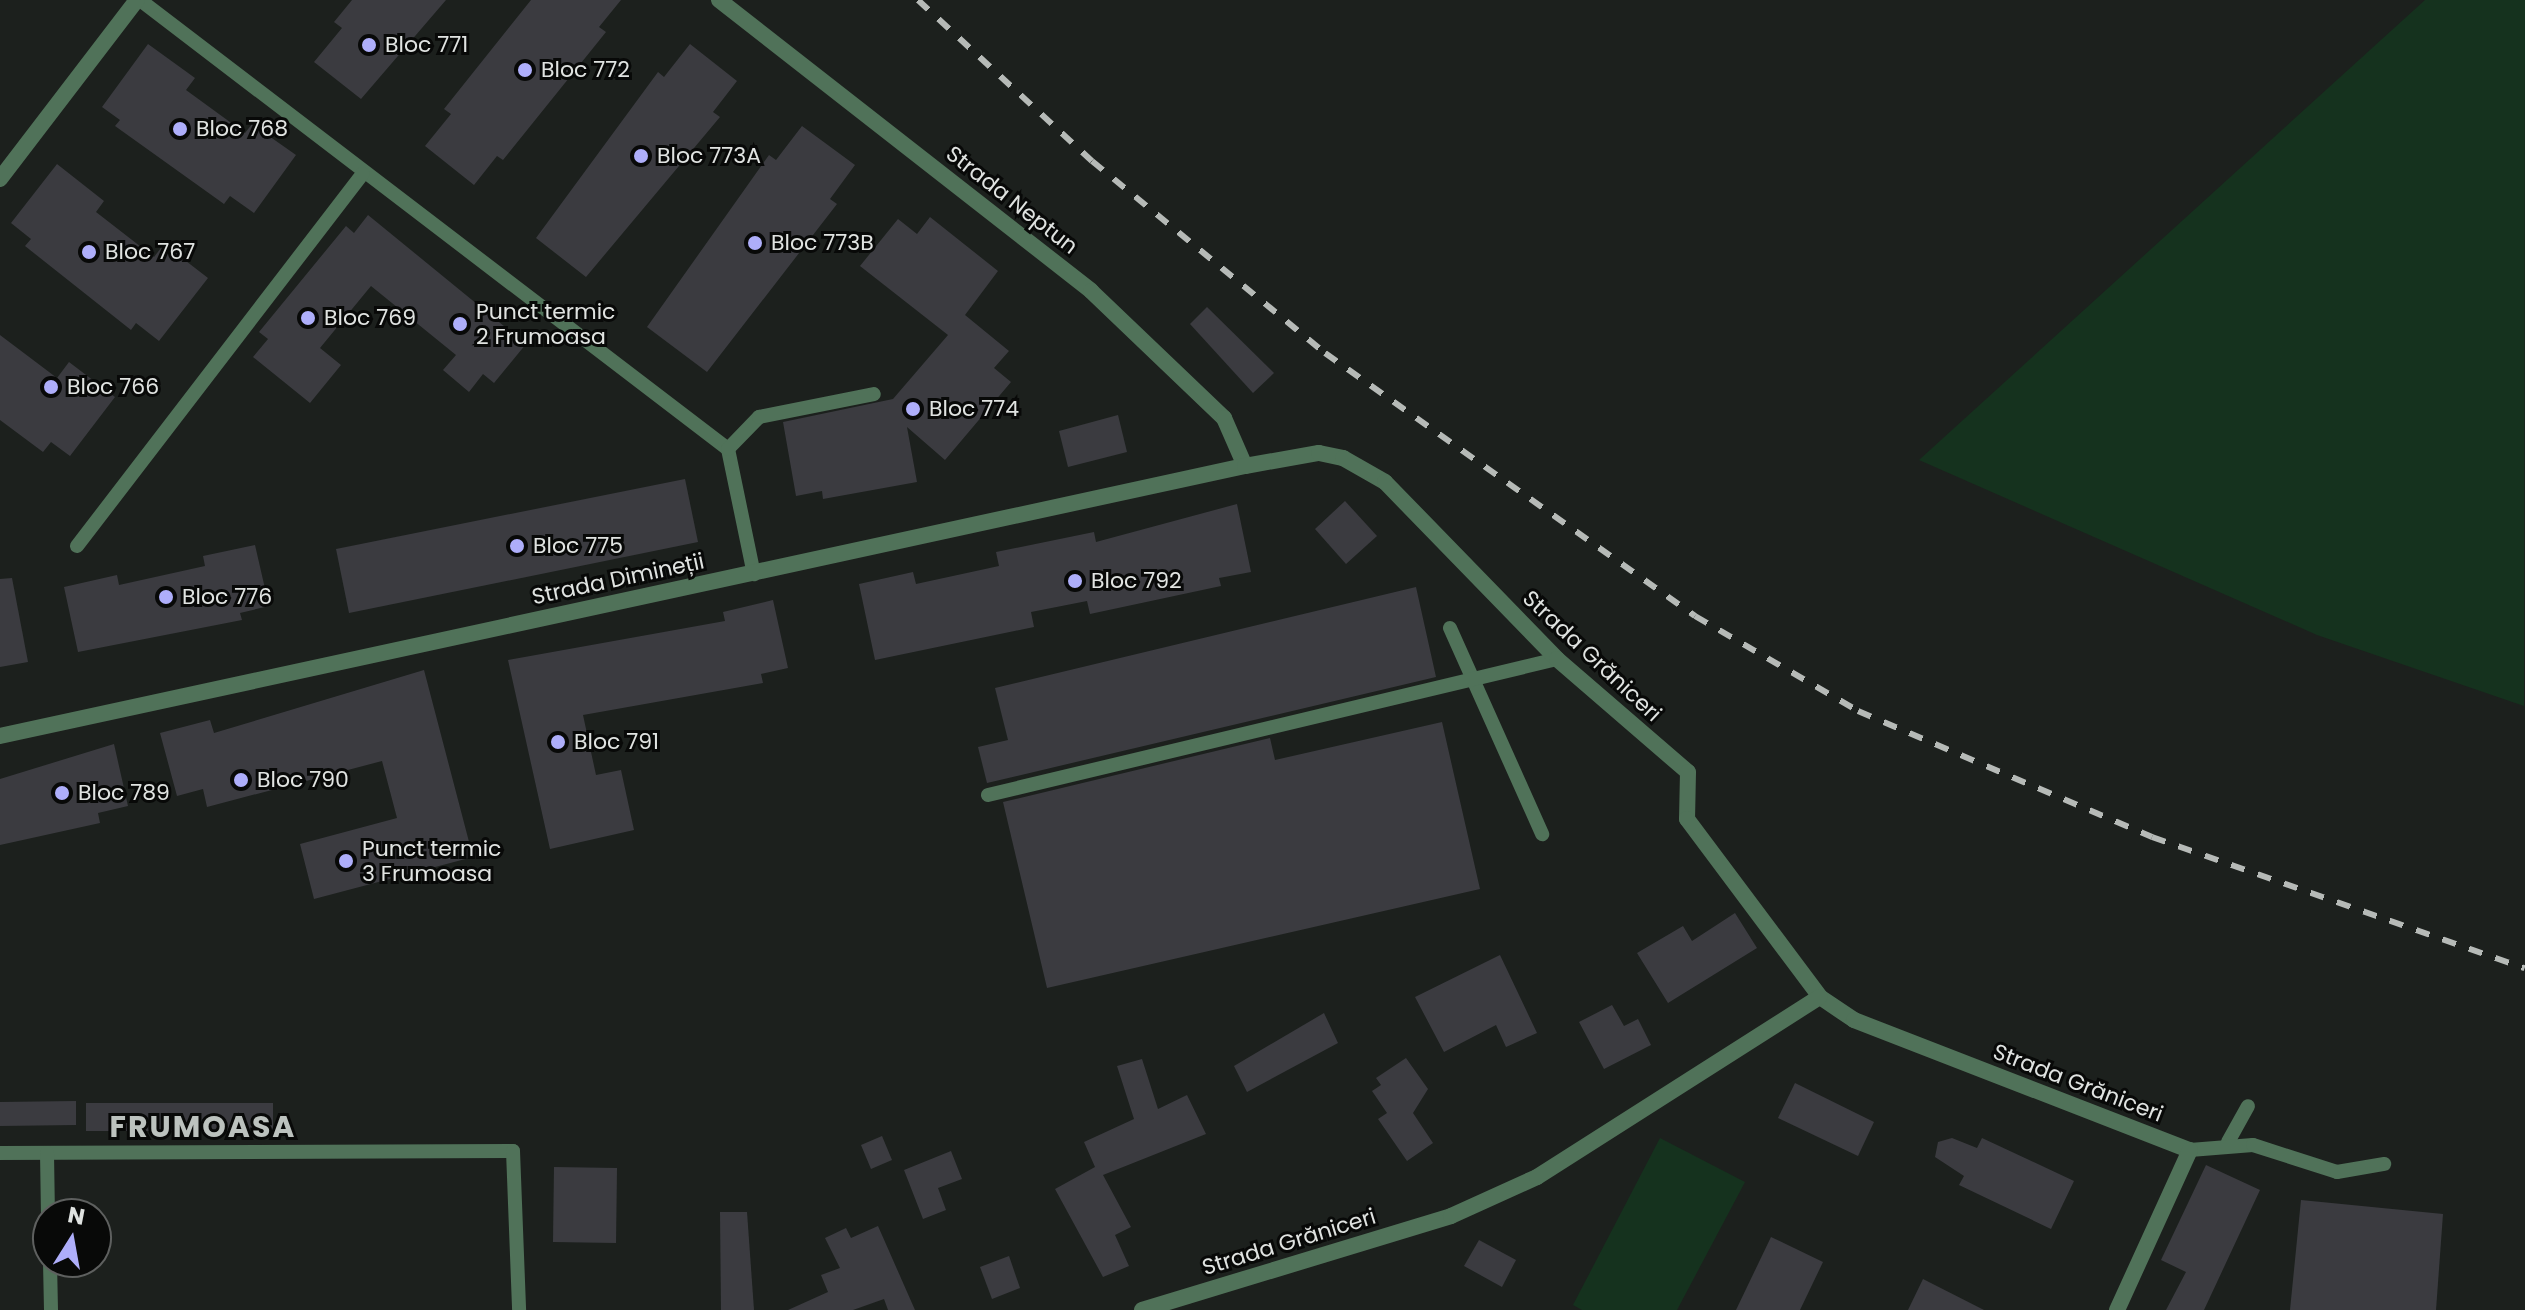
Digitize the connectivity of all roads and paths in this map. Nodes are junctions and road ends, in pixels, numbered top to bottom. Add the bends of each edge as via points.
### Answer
1 (139, 0) edge
2 (719, 0) edge
3 (362, 174) junction
4 (0, 179) edge
5 (874, 394) dead end
6 (728, 449) junction
7 (1245, 466) junction
8 (77, 546) dead end
9 (754, 574) junction
10 (1450, 628) dead end
11 (1557, 659) junction
12 (1471, 682) junction
13 (0, 736) edge
14 (988, 795) dead end
15 (1542, 834) dead end
16 (1820, 997) junction
17 (2248, 1106) dead end
18 (2228, 1142) junction
19 (2190, 1150) junction
20 (0, 1153) edge
21 (47, 1153) junction
22 (2384, 1164) dead end
23 (48, 1198) edge
24 (50, 1278) edge
25 (51, 1310) edge
26 (519, 1310) edge
27 (1142, 1310) edge
28 (2117, 1310) edge

1 - 3 lane
1 - 4 street
2 - 7 street, Strada Neptun via 1091,291 1224,418
3 - 6 lane
3 - 8 lane
5 - 6 lane via 759,417
6 - 9 lane
7 - 9 street, Strada Dimineții
7 - 11 street, Strada Grăniceri via 1319,453 1385,482
9 - 13 street, Strada Dimineții
10 - 12 lane
11 - 12 lane
11 - 16 street, Strada Grăniceri via 1688,772 1687,819
12 - 14 lane
12 - 15 lane
16 - 19 street, Strada Grăniceri via 1854,1020
16 - 27 street, Strada Grăniceri via 1537,1177 1451,1216
17 - 18 lane
18 - 19 lane
18 - 22 lane via 2337,1172
19 - 28 street
20 - 21 lane
21 - 23 lane
21 - 26 lane via 513,1151
24 - 25 lane

